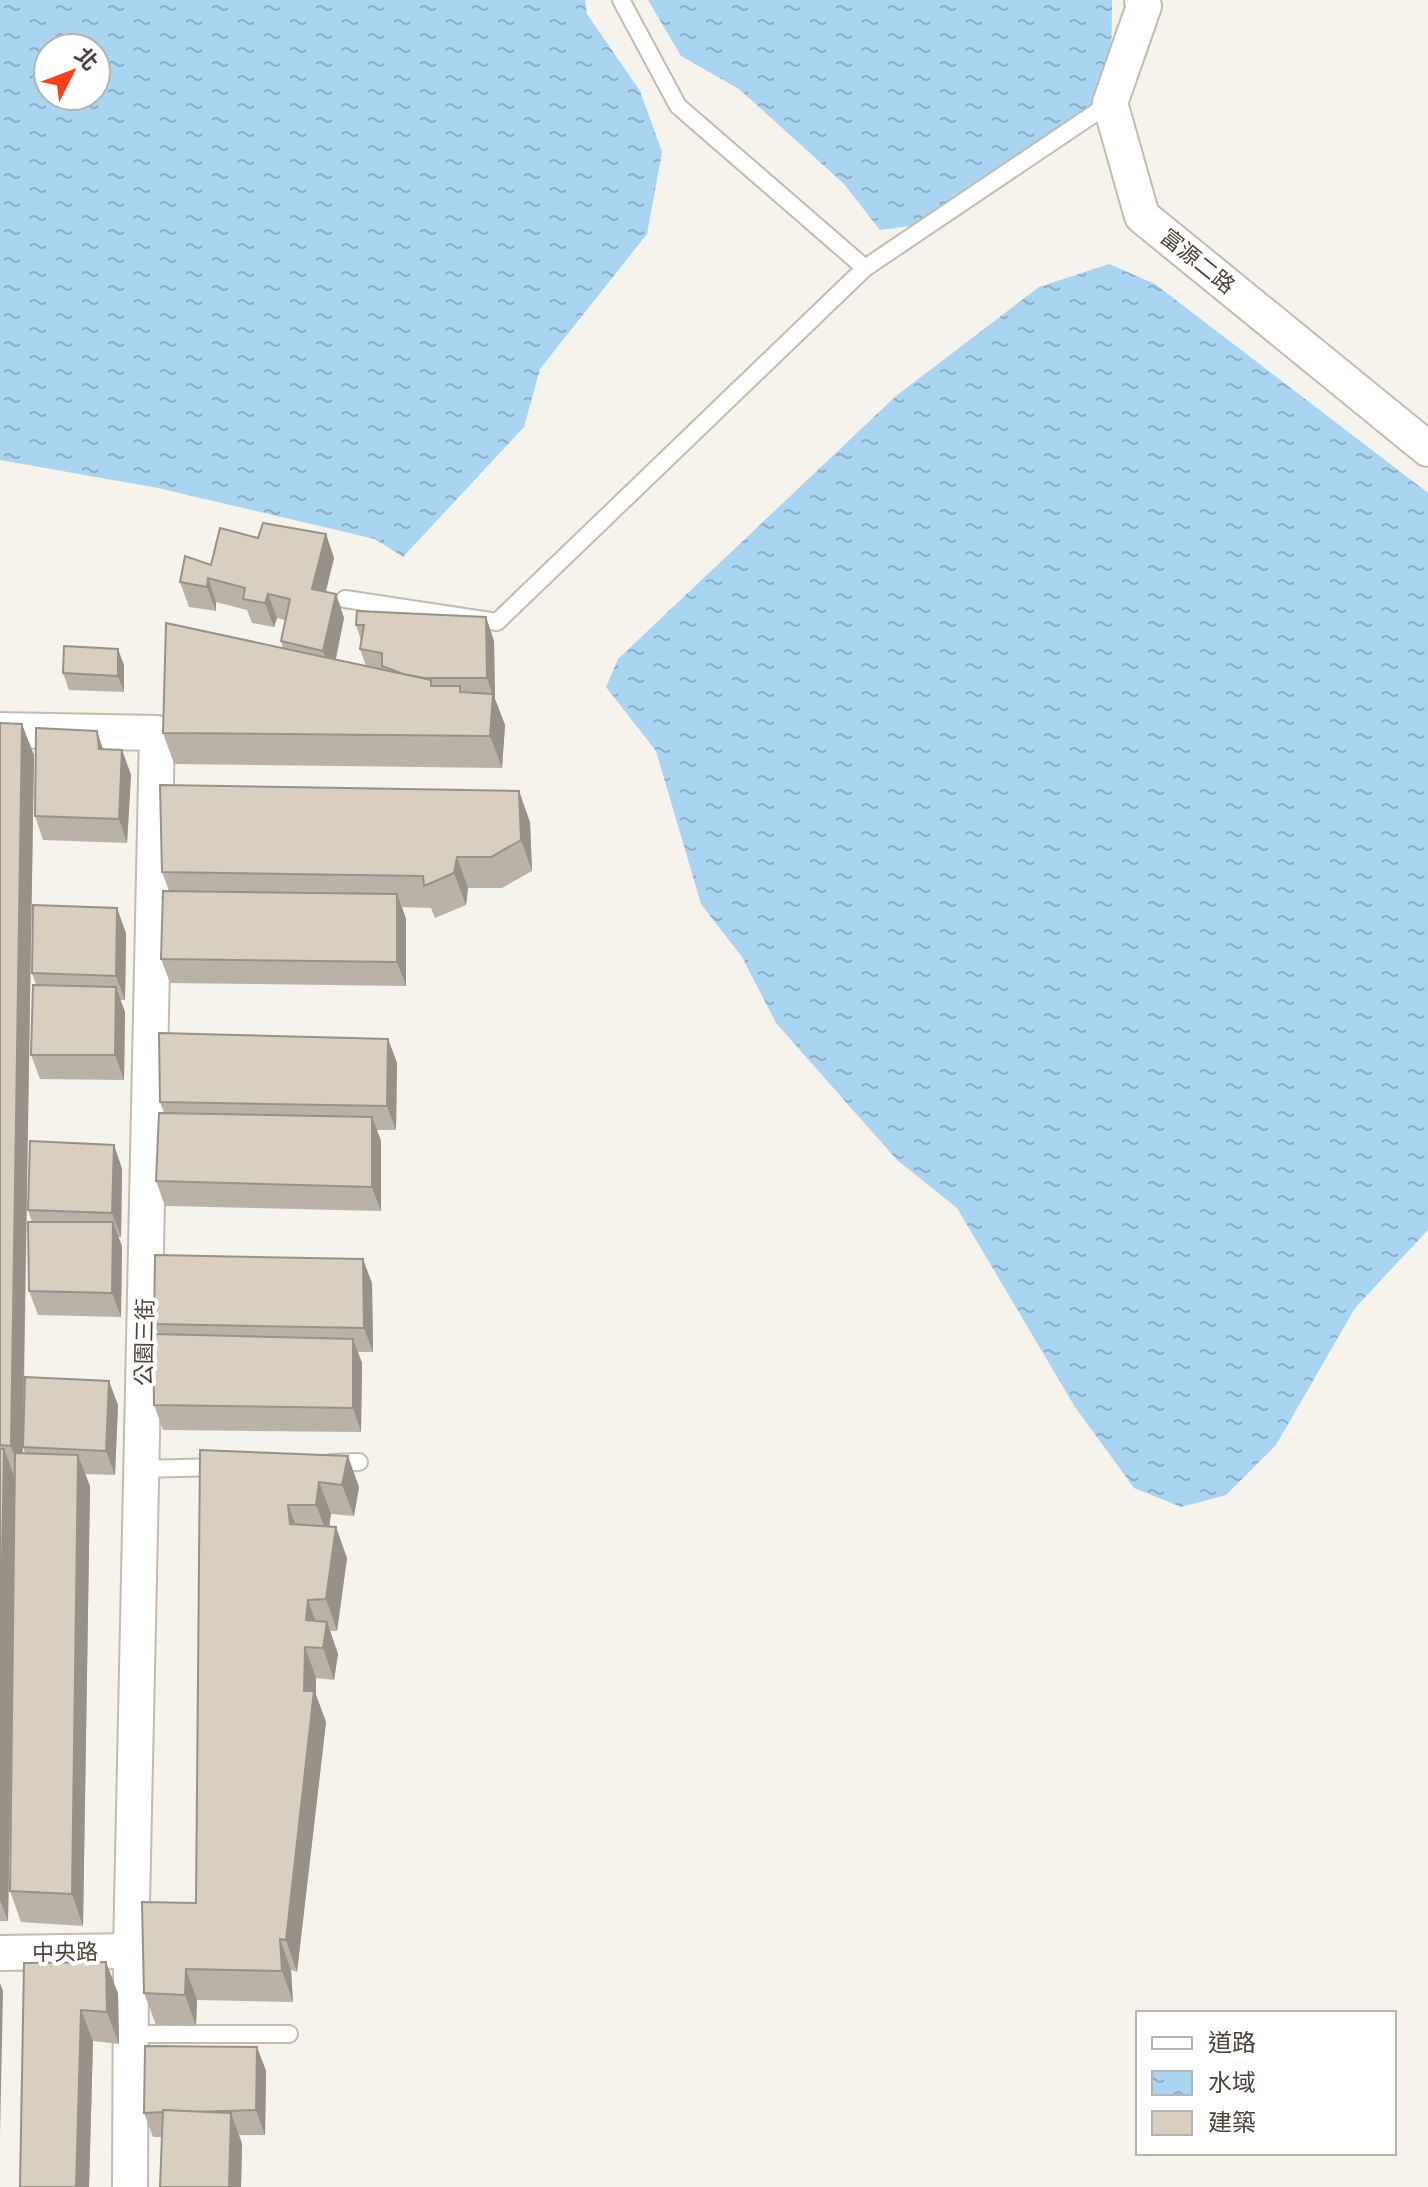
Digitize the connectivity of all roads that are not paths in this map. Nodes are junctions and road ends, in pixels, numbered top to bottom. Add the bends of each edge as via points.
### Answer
1 (621, 0) edge
2 (1142, 0) edge
3 (1110, 103) junction
4 (865, 268) junction
5 (1428, 449) edge
6 (345, 599) dead end
7 (0, 730) edge
8 (359, 1462) dead end
9 (312, 1463) edge
10 (235, 1466) edge
11 (141, 1469) junction
12 (131, 1951) junction
13 (0, 1953) edge
14 (131, 2034) junction
15 (289, 2034) dead end
16 (130, 2187) edge

1 - 4 lane via 678,106
2 - 3 street
3 - 4 lane
3 - 5 street, 富源二路 via 1142,216
4 - 6 lane via 497,622
7 - 11 street, 公園三街 via 157,733
8 - 9 lane
10 - 11 lane
11 - 12 street, 公園三街
12 - 13 street, 中央路
12 - 14 street, 公園三街
14 - 15 lane
14 - 16 street, 公園三街

